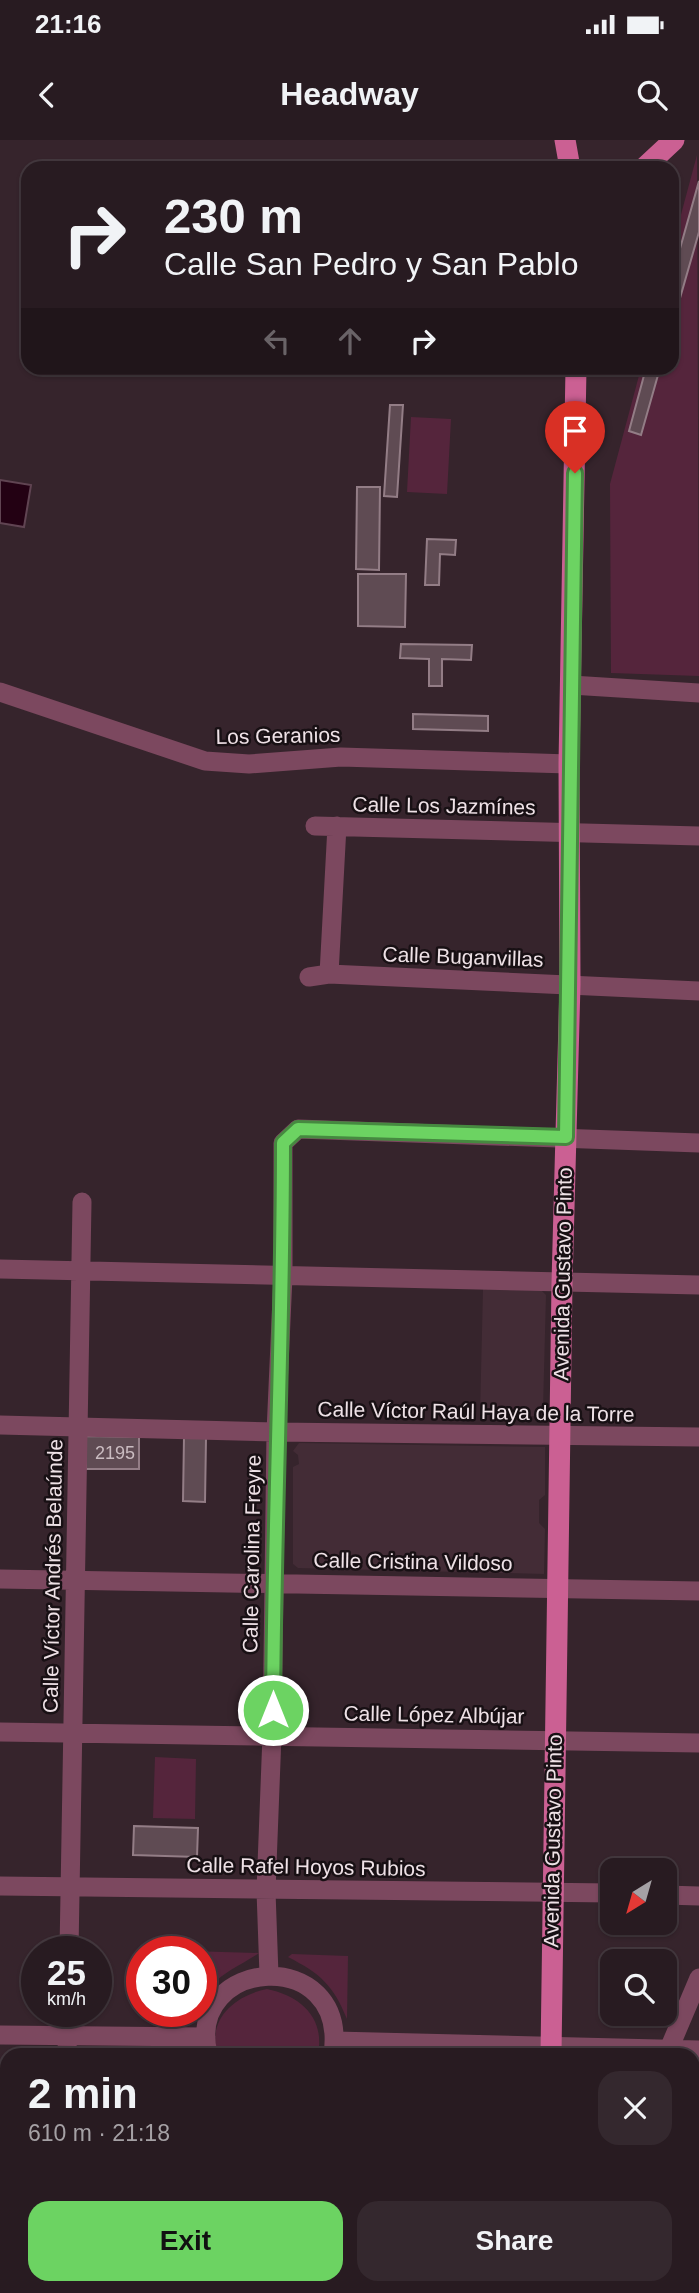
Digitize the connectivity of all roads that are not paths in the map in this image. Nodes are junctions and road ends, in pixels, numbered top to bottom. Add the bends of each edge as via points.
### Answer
1 (565, 140) edge
2 (645, 140) edge
3 (674, 140) edge
4 (569, 161) edge
5 (644, 161) edge
6 (652, 161) edge
7 (576, 375) edge
8 (571, 685) junction
9 (0, 692) edge
10 (699, 693) edge
11 (569, 764) junction
12 (315, 826) dead end
13 (337, 826) junction
14 (569, 832) junction
15 (699, 836) edge
16 (330, 975) junction
17 (309, 977) dead end
18 (570, 984) junction
19 (699, 991) edge
20 (566, 1137) junction
21 (699, 1143) edge
22 (82, 1202) dead end
23 (0, 1269) edge
24 (81, 1271) junction
25 (283, 1276) junction
26 (562, 1283) junction
27 (699, 1285) edge
28 (0, 1425) edge
29 (79, 1426) junction
30 (276, 1432) junction
31 (559, 1435) junction
32 (699, 1437) edge
33 (0, 1579) edge
34 (76, 1581) junction
35 (274, 1582) junction
36 (557, 1588) junction
37 (699, 1591) edge
38 (0, 1732) edge
39 (73, 1733) junction
40 (272, 1735) junction
41 (555, 1740) junction
42 (699, 1743) edge
43 (0, 1886) edge
44 (70, 1887) junction
45 (267, 1891) junction
46 (553, 1892) junction
47 (600, 1893) edge
48 (677, 1895) edge
49 (699, 1896) edge
50 (69, 1936) edge
51 (269, 1975) junction
52 (699, 1978) edge
53 (68, 2027) edge
54 (0, 2035) edge
55 (67, 2045) edge
56 (207, 2046) edge
57 (334, 2048) edge
58 (551, 2048) edge
59 (668, 2048) edge

1 - 4 main road
2 - 5 main road
3 - 6 main road
7 - 8 main road, Avenida Gustavo Pinto
8 - 10 street
8 - 11 main road, Avenida Gustavo Pinto
9 - 11 street, Los Geranios via 205,761 249,764 341,757
11 - 14 main road, Avenida Gustavo Pinto
12 - 13 street, Calle Los Jazmínes
13 - 14 street, Calle Los Jazmínes
13 - 16 street
14 - 15 street, Calle Los Jazmínes
14 - 18 main road, Avenida Gustavo Pinto
16 - 17 street, Calle Buganvillas
16 - 18 street, Calle Buganvillas
18 - 19 street, Calle Buganvillas
18 - 20 main road, Avenida Gustavo Pinto
20 - 21 street
20 - 25 street, Calle Carolina Freyre via 298,1129 283,1143
20 - 26 main road, Avenida Gustavo Pinto
22 - 24 street, Calle Víctor Andrés Belaúnde
23 - 24 street
24 - 25 street
24 - 29 street, Calle Víctor Andrés Belaúnde
25 - 26 street
25 - 30 street, Calle Carolina Freyre
26 - 27 street
26 - 31 main road, Avenida Gustavo Pinto
28 - 29 street, Calle Víctor Raúl Haya de la Torre
29 - 30 street, Calle Víctor Raúl Haya de la Torre
29 - 34 street, Calle Víctor Andrés Belaúnde
30 - 31 street, Calle Víctor Raúl Haya de la Torre
30 - 35 street, Calle Carolina Freyre
31 - 32 street, Calle Víctor Raúl Haya de la Torre
31 - 36 main road, Avenida Gustavo Pinto
33 - 34 street, Calle Cristina Vildoso
34 - 35 street, Calle Cristina Vildoso
34 - 39 street, Calle Víctor Andrés Belaúnde
35 - 36 street, Calle Cristina Vildoso
35 - 40 street, Calle Carolina Freyre
36 - 37 street, Calle Cristina Vildoso
36 - 41 main road, Avenida Gustavo Pinto
38 - 39 street, Calle López Albújar
39 - 40 street, Calle López Albújar
39 - 44 street, Calle Víctor Andrés Belaúnde
40 - 41 street, Calle López Albújar
40 - 45 street, Calle Carolina Freyre
41 - 42 street, Calle López Albújar
41 - 46 main road, Avenida Gustavo Pinto
43 - 44 street, Calle Rafel Hoyos Rubios
44 - 45 street, Calle Rafel Hoyos Rubios
44 - 50 street, Calle Víctor Andrés Belaúnde
45 - 46 street, Calle Rafel Hoyos Rubios
45 - 51 street, Calle Carolina Freyre
46 - 47 street, Calle Rafel Hoyos Rubios
46 - 58 main road, Avenida Gustavo Pinto
48 - 49 street
51 - 56 street via 243,1980 223,1995 211,2014
51 - 57 street via 294,1979 316,1994 330,2015
52 - 59 street
53 - 55 street
54 - 55 street
55 - 56 street

